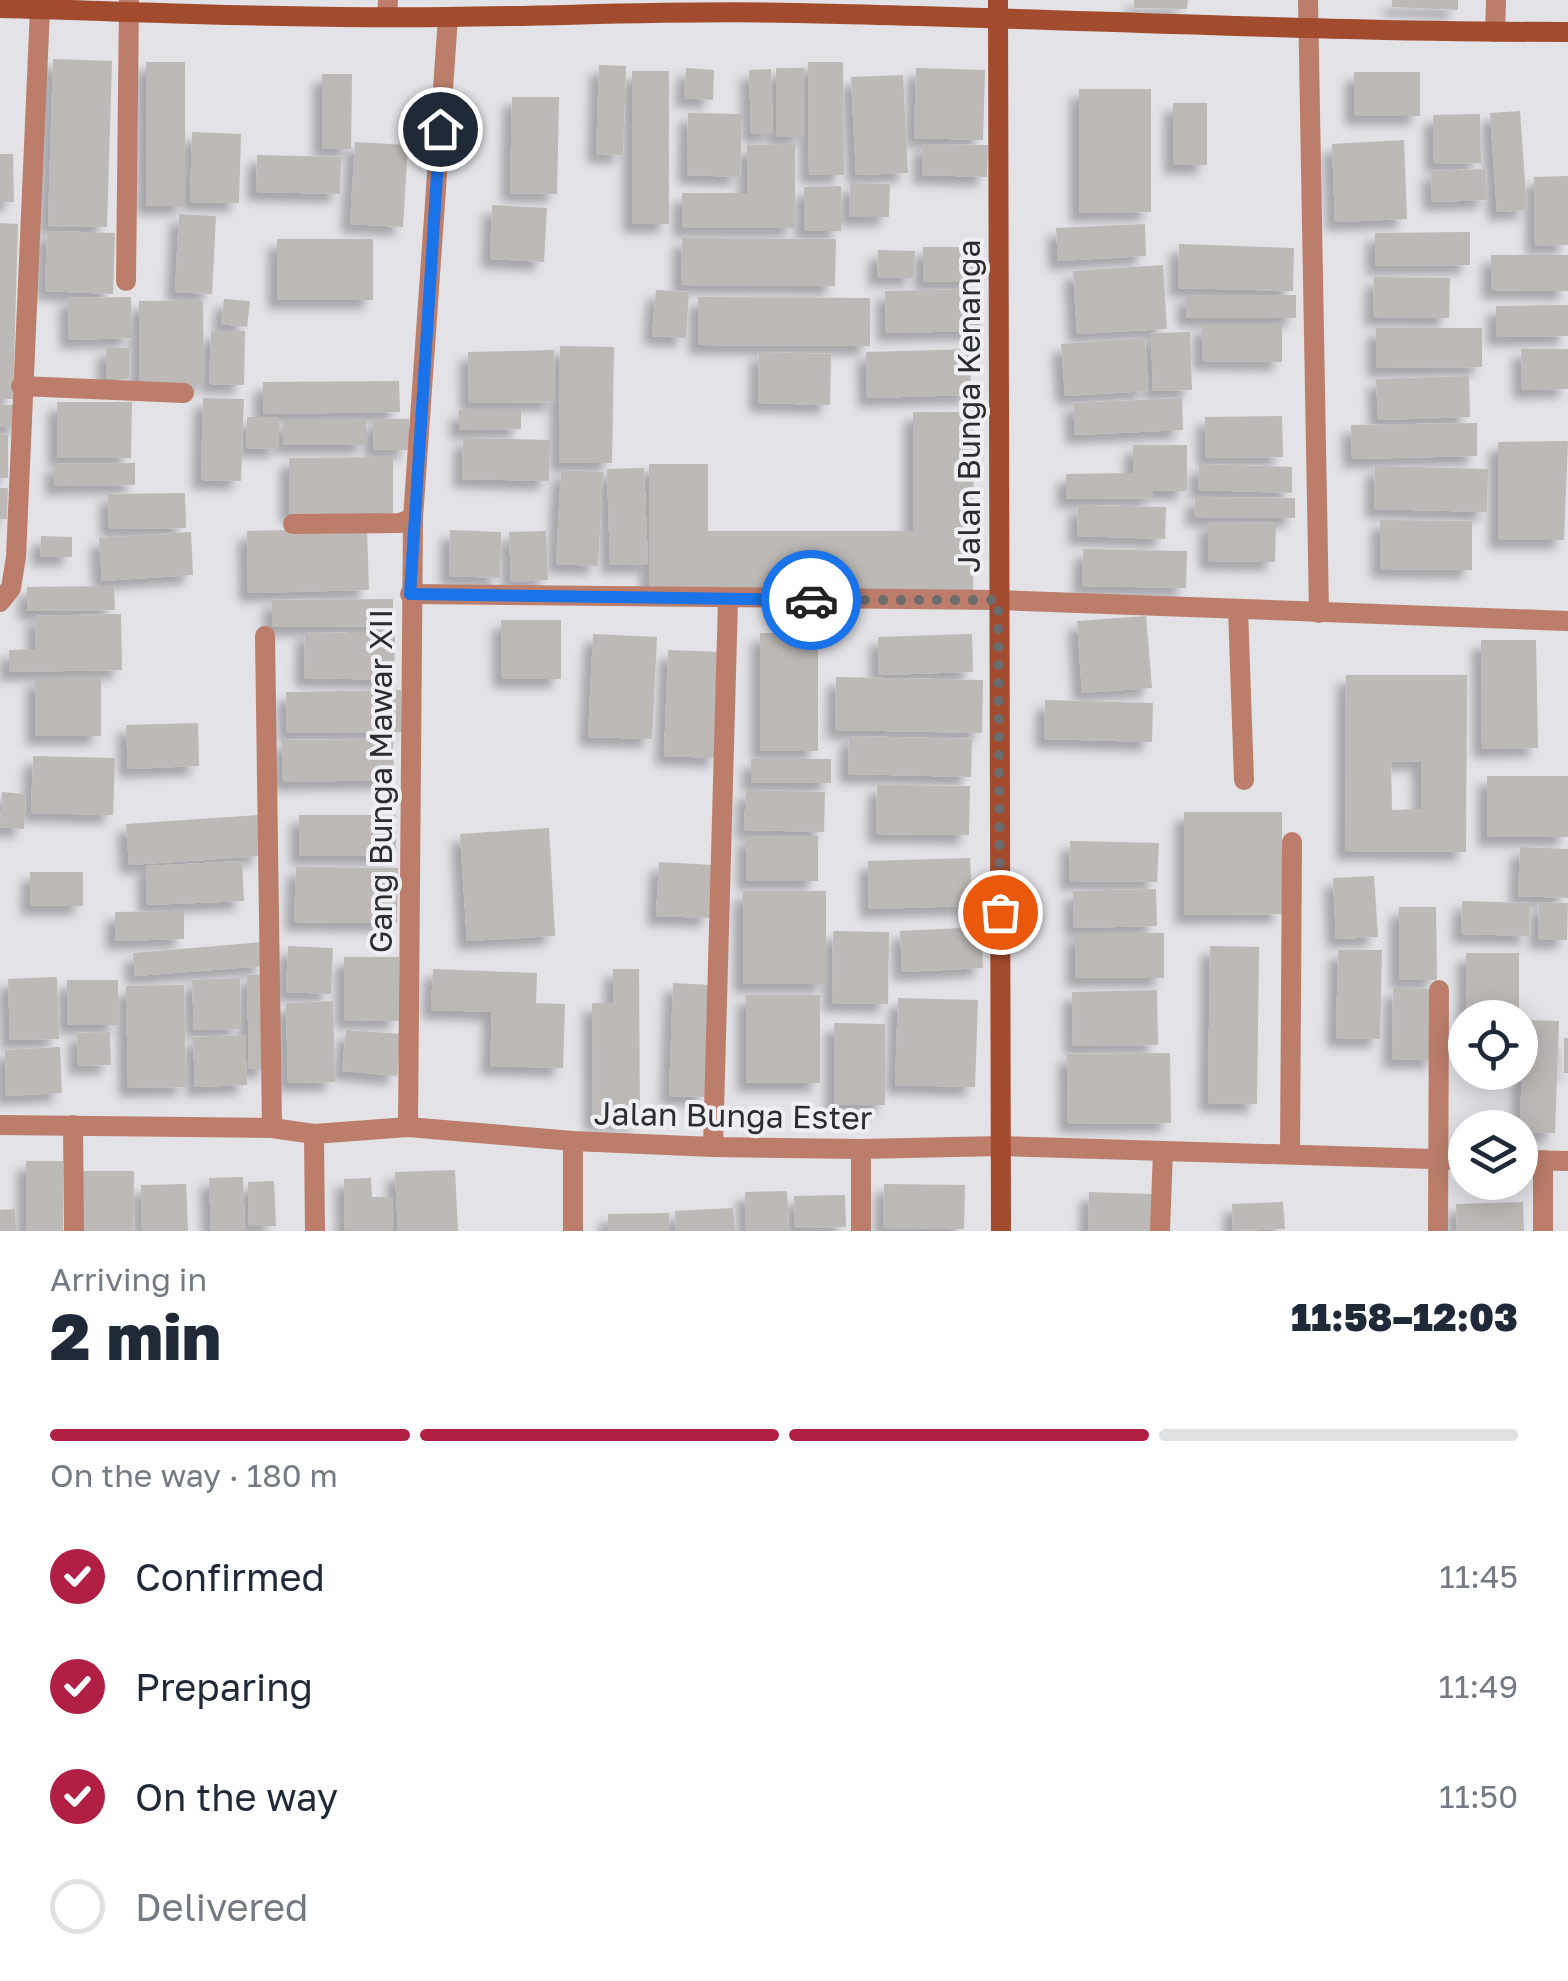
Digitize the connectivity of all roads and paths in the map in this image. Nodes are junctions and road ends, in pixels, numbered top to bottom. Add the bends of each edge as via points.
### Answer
1 (1308, 0) edge
2 (1496, 0) edge
3 (42, 5) edge
4 (129, 6) edge
5 (649, 6) edge
6 (730, 6) edge
7 (791, 6) edge
8 (0, 8) edge
9 (209, 8) edge
10 (387, 8) edge
11 (998, 10) edge
12 (448, 17) junction
13 (1308, 30) junction
14 (1494, 32) junction
15 (1568, 32) edge
16 (126, 281) dead end
17 (21, 386) junction
18 (184, 393) dead end
19 (413, 518) junction
20 (294, 524) dead end
21 (410, 594) junction
22 (728, 600) junction
23 (998, 600) junction
24 (0, 602) edge
25 (1238, 609) junction
26 (1319, 613) junction
27 (1568, 621) edge
28 (264, 636) dead end
29 (1244, 780) dead end
30 (1292, 842) dead end
31 (1440, 990) dead end
32 (0, 1125) edge
33 (74, 1125) junction
34 (408, 1127) junction
35 (272, 1128) junction
36 (314, 1134) junction
37 (573, 1141) junction
38 (1000, 1146) junction
39 (713, 1147) junction
40 (862, 1149) junction
41 (1163, 1152) junction
42 (1290, 1154) junction
43 (1436, 1159) junction
44 (1448, 1159) edge
45 (1538, 1160) edge
46 (1543, 1160) junction
47 (1568, 1160) edge
48 (74, 1231) edge
49 (316, 1231) edge
50 (574, 1231) edge
51 (861, 1231) edge
52 (1001, 1231) edge
53 (1160, 1231) edge
54 (1438, 1231) edge
55 (1543, 1231) edge

1 - 13 street
2 - 14 street
3 - 4 street
3 - 8 street
3 - 17 street
4 - 9 street
4 - 16 street
5 - 6 street
5 - 12 street
6 - 7 street
7 - 11 street
9 - 10 street
10 - 12 street
11 - 13 street
11 - 23 street, Jalan Bunga Kenanga
12 - 19 street, Gang Bunga Mawar XII
13 - 14 street
13 - 26 street
14 - 15 street
17 - 18 street
17 - 24 street via 14,577
19 - 20 street via 400,524
19 - 21 street, Gang Bunga Mawar XII
21 - 22 street
21 - 34 street, Gang Bunga Mawar XII
22 - 23 street
22 - 39 street
23 - 25 street
23 - 38 street, Jalan Bunga Kenanga
25 - 26 street
25 - 29 street
26 - 27 street
28 - 35 street
30 - 42 street
31 - 43 street
32 - 33 street, Jalan Bunga Ester
33 - 35 street, Jalan Bunga Ester
33 - 48 street
34 - 36 street, Jalan Bunga Ester
34 - 37 street, Jalan Bunga Ester
35 - 36 street, Jalan Bunga Ester
36 - 49 street
37 - 39 street, Jalan Bunga Ester
37 - 50 street
38 - 40 street, Jalan Bunga Ester
38 - 41 street, Jalan Bunga Ester
38 - 52 street, Jalan Bunga Kenanga
39 - 40 street, Jalan Bunga Ester
40 - 51 street
41 - 42 street, Jalan Bunga Ester
41 - 53 street
42 - 43 street, Jalan Bunga Ester
43 - 44 street, Jalan Bunga Ester
43 - 54 street
45 - 46 street
46 - 47 street
46 - 55 street

